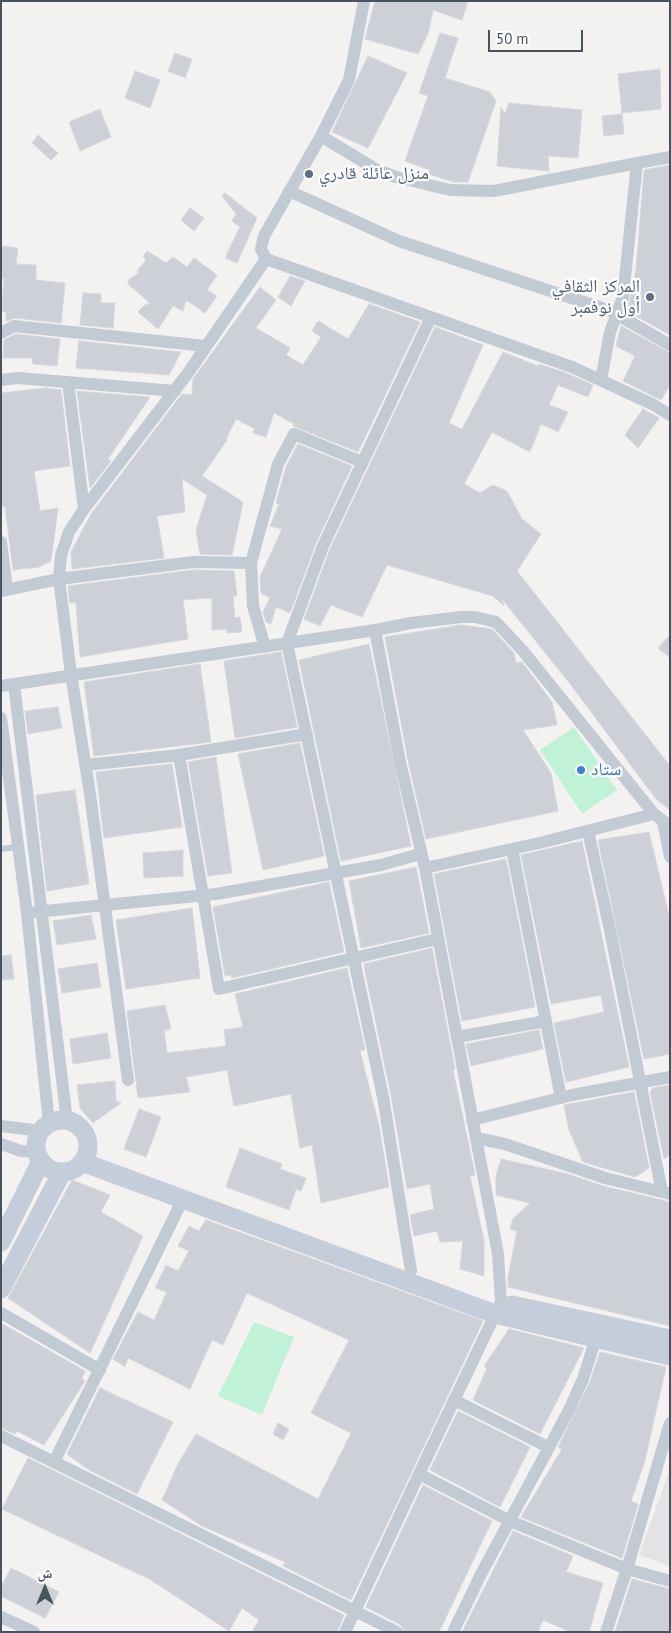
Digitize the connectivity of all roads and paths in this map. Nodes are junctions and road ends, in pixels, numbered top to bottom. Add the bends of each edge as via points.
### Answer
1 (364, 1) edge
2 (321, 136) junction
3 (670, 157) edge
4 (637, 163) junction
5 (290, 191) junction
6 (266, 259) junction
7 (618, 316) junction
8 (431, 317) junction
9 (1, 334) edge
10 (670, 345) edge
11 (206, 346) junction
12 (2, 377) edge
13 (601, 380) junction
14 (68, 382) junction
15 (175, 391) junction
16 (670, 415) edge
17 (362, 462) junction
18 (84, 509) junction
19 (1, 542) edge
20 (251, 563) junction
21 (60, 579) junction
22 (4, 590) edge
23 (375, 630) junction
24 (287, 643) junction
25 (265, 647) junction
26 (71, 674) junction
27 (14, 684) junction
28 (1, 686) edge
29 (1, 718) edge
30 (307, 734) junction
31 (179, 755) junction
32 (86, 765) junction
33 (662, 821) edge
34 (588, 831) junction
35 (18, 847) junction
36 (1, 849) edge
37 (512, 849) junction
38 (420, 854) junction
39 (670, 858) edge
40 (425, 868) junction
41 (336, 874) junction
42 (202, 895) junction
43 (105, 905) junction
44 (43, 911) junction
45 (27, 913) junction
46 (437, 939) junction
47 (354, 958) junction
48 (546, 1022) junction
49 (457, 1037) junction
50 (670, 1077) edge
51 (128, 1080) dead end
52 (639, 1082) junction
53 (561, 1098) junction
54 (472, 1120) junction
55 (53, 1125) junction
56 (1, 1126) edge
57 (476, 1138) junction
58 (1, 1144) edge
59 (39, 1156) junction
60 (85, 1156) junction
61 (62, 1172) junction
62 (666, 1193) edge
63 (182, 1200) junction
64 (1, 1242) edge
65 (410, 1271) junction
66 (1, 1289) edge
67 (498, 1308) junction
68 (1, 1313) edge
69 (596, 1338) junction
70 (670, 1339) edge
71 (670, 1356) edge
72 (100, 1370) junction
73 (454, 1400) junction
74 (670, 1423) edge
75 (1, 1436) edge
76 (667, 1443) edge
77 (548, 1446) junction
78 (54, 1462) junction
79 (419, 1474) junction
80 (510, 1521) junction
81 (627, 1569) junction
82 (670, 1581) edge
83 (355, 1611) junction
84 (1, 1616) edge
85 (34, 1632) edge
86 (345, 1632) edge
87 (396, 1632) edge
88 (453, 1632) edge
89 (606, 1632) edge

1 - 2 street via 349,80
2 - 4 street via 377,170 450,190 494,191
2 - 5 street
3 - 4 street
4 - 7 street via 626,273
5 - 6 street via 261,242
5 - 7 street via 399,241
6 - 8 street
6 - 11 street
7 - 10 street
7 - 13 street via 610,332
8 - 13 street
8 - 17 street
9 - 11 street via 14,326
11 - 15 street
12 - 14 street
13 - 16 street
14 - 15 street
14 - 18 street
15 - 18 street
17 - 20 street via 294,434 278,464
17 - 24 street via 323,546
18 - 21 street via 69,532 61,555
19 - 22 street
20 - 21 street via 193,562
20 - 25 street via 253,606
21 - 22 street
21 - 26 street
23 - 24 street
23 - 33 street via 461,617 496,622
23 - 38 street
24 - 25 street
24 - 30 street
25 - 26 street
26 - 27 street
26 - 32 street
27 - 28 street
27 - 44 street
29 - 35 street
30 - 31 street
30 - 41 street
31 - 32 street
31 - 42 street
32 - 43 street
33 - 34 street
33 - 39 street
34 - 37 street
34 - 52 street
35 - 36 lane
35 - 45 street
37 - 40 street
37 - 48 street
38 - 40 street
38 - 41 street
40 - 46 street
41 - 42 street
41 - 47 street
42 - 43 street
42 - 47 street via 219,990
43 - 44 street
43 - 51 street
44 - 45 street
44 - 55 street
45 - 55 street
46 - 47 street
46 - 49 street
47 - 65 street via 383,1097
48 - 49 street
48 - 53 street
49 - 54 street
50 - 52 street
52 - 53 street
52 - 62 street
53 - 54 street
54 - 57 street
55 - 56 street
55 - 59 street via 36,1143
55 - 60 street via 75,1124 83,1131 87,1139
57 - 62 street via 505,1144 605,1178
57 - 67 street via 498,1254
58 - 59 street
59 - 61 street via 51,1169
59 - 64 street
60 - 61 street via 76,1168
60 - 63 street
60 - 65 street
61 - 66 street
63 - 67 street
63 - 72 street
65 - 67 street
67 - 69 street
67 - 70 street
67 - 73 street
68 - 72 street
69 - 71 street
69 - 77 street via 583,1379
72 - 78 street
73 - 77 street
73 - 79 street
74 - 76 street
75 - 78 street
76 - 81 street
77 - 80 street
78 - 83 street
79 - 80 street
79 - 83 street
80 - 81 street
80 - 88 street
81 - 82 street
81 - 89 street
83 - 86 street
83 - 87 street
84 - 85 street

